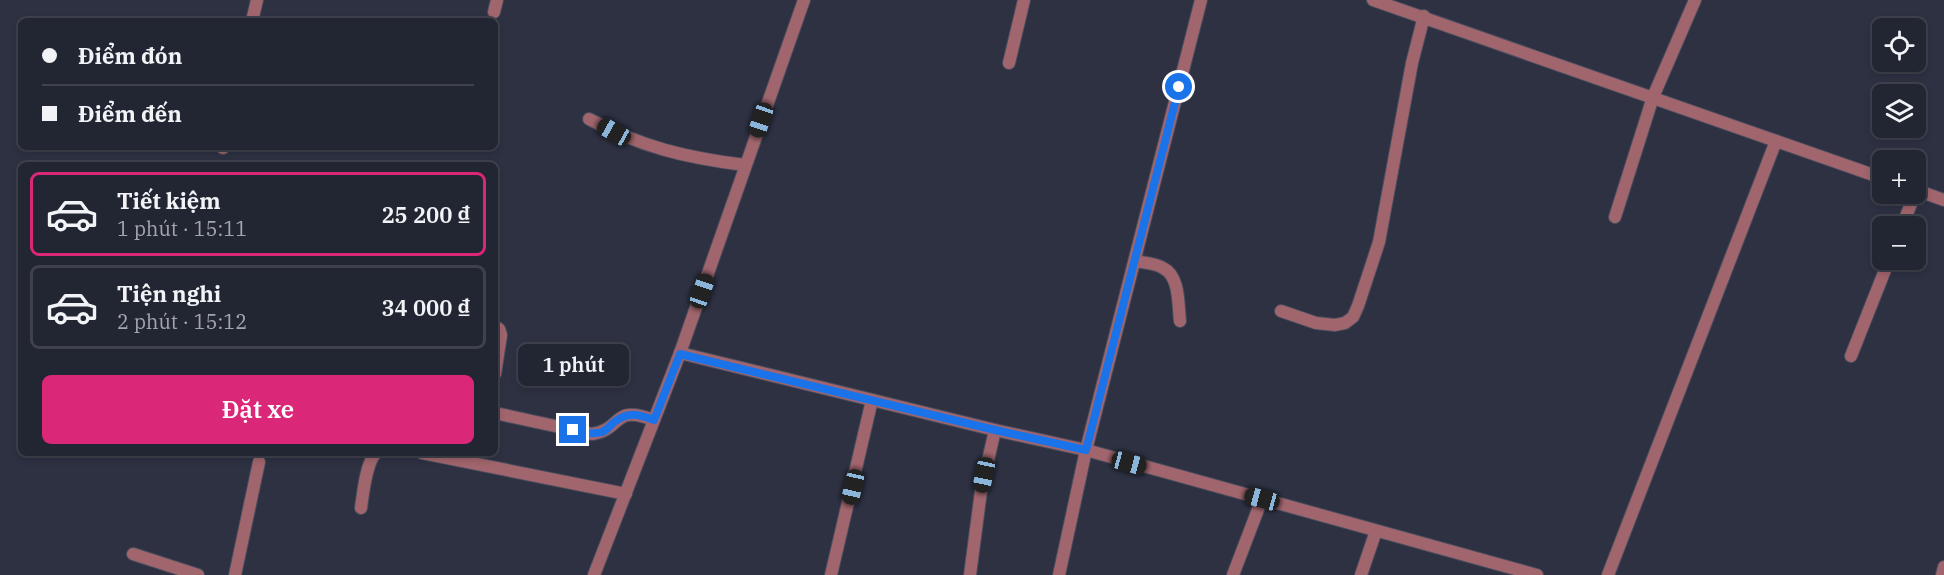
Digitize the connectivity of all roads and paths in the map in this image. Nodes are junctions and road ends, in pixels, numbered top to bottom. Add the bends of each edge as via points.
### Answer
1 (257, 0) edge
2 (804, 0) edge
3 (1024, 0) edge
4 (1201, 0) edge
5 (1373, 0) edge
6 (1695, 0) edge
7 (1424, 16) junction
8 (253, 18) edge
9 (1009, 63) dead end
10 (1653, 96) junction
11 (589, 118) dead end
12 (1776, 141) junction
13 (745, 165) junction
14 (1872, 175) edge
15 (1926, 194) edge
16 (1944, 200) edge
17 (1614, 217) dead end
18 (1135, 261) junction
19 (1885, 270) edge
20 (1281, 311) dead end
21 (1180, 321) dead end
22 (498, 328) edge
23 (498, 354) edge
24 (680, 354) junction
25 (1851, 357) dead end
26 (872, 400) junction
27 (498, 414) edge
28 (654, 420) junction
29 (995, 430) junction
30 (1086, 450) junction
31 (372, 456) edge
32 (437, 456) edge
33 (259, 462) dead end
34 (626, 494) junction
35 (1262, 499) junction
36 (361, 508) dead end
37 (1376, 531) junction
38 (133, 554) dead end
39 (1944, 567) edge
40 (198, 575) edge
41 (235, 575) edge
42 (594, 575) edge
43 (831, 575) edge
44 (970, 575) edge
45 (1059, 575) edge
46 (1233, 575) edge
47 (1361, 575) edge
48 (1537, 575) edge
49 (1608, 575) edge
50 (1942, 575) edge

1 - 8 street
2 - 13 street
3 - 9 street
4 - 18 street
5 - 7 street
6 - 10 street
7 - 10 street
7 - 20 street via 1379,242 1353,317 1335,326
10 - 12 street
10 - 17 street
11 - 13 street via 614,132 688,157
12 - 14 street
12 - 49 street
13 - 24 street
15 - 16 street
18 - 21 street via 1169,272 1175,283
18 - 30 street
19 - 25 street
22 - 23 street
24 - 26 street
24 - 28 street
26 - 29 street
26 - 43 street
27 - 28 street via 592,434 632,413
28 - 34 street
29 - 30 street
29 - 44 street via 981,491
30 - 35 street
30 - 45 street
31 - 36 street
32 - 34 street
33 - 41 street
34 - 42 street
35 - 37 street
35 - 46 street
37 - 47 street
37 - 48 street
38 - 40 street
39 - 50 street

